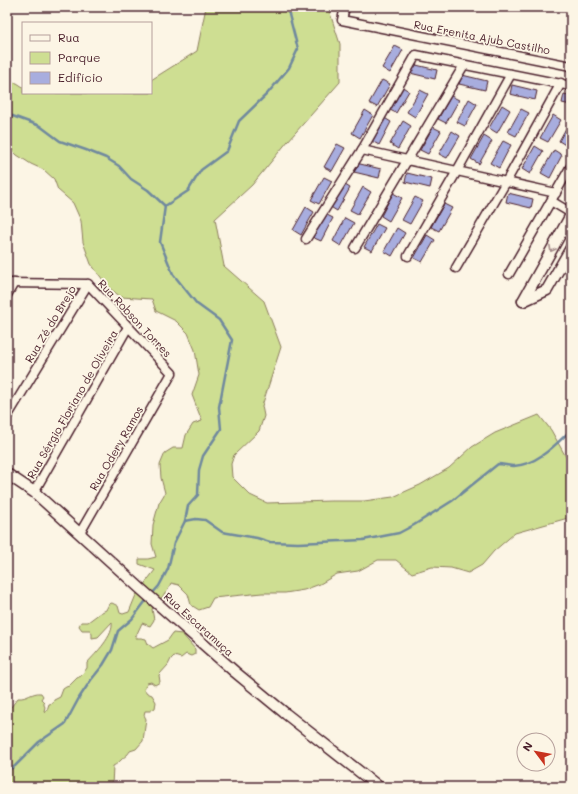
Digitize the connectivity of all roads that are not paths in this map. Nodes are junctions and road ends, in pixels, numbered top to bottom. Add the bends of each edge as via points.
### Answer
1 (345, 7) edge
2 (464, 64) junction
3 (571, 66) edge
4 (511, 74) junction
5 (561, 83) junction
6 (571, 86) edge
7 (362, 150) junction
8 (408, 160) junction
9 (571, 166) edge
10 (457, 171) junction
11 (506, 182) junction
12 (556, 193) junction
13 (551, 201) junction
14 (571, 214) edge
15 (306, 238) dead end
16 (355, 248) dead end
17 (571, 248) edge
18 (408, 256) dead end
19 (456, 268) dead end
20 (509, 274) dead end
21 (10, 283) edge
22 (88, 284) junction
23 (7, 295) edge
24 (128, 327) junction
25 (172, 373) joint
26 (7, 417) edge
27 (7, 474) edge
28 (34, 492) junction
29 (80, 533) junction
30 (379, 787) edge

1 - 3 street, Rua Erenita Ajub Castilho via 342,20
2 - 4 street
2 - 7 street via 416,55
2 - 8 street
4 - 5 street
4 - 10 street
5 - 6 street
5 - 11 street
7 - 8 street
7 - 15 street
8 - 10 street
8 - 16 street
9 - 12 street
10 - 11 street
10 - 18 street
11 - 12 street
11 - 19 street
12 - 13 street
13 - 14 street
13 - 20 street
14 -> 17 street via 523,301 547,290
21 - 22 street, Rua Robson Torres
21 - 23 street
22 - 24 street, Rua Robson Torres
22 - 26 street, Rua Zé do Brejo
24 - 25 street, Rua Robson Torres
24 - 28 street, Rua Sérgio Floriano de Oliveira
25 - 29 street, Rua Odery Ramos
27 - 28 street, Rua Escaramuça
28 - 29 street, Rua Escaramuça
29 - 30 street, Rua Escaramuça via 235,672

